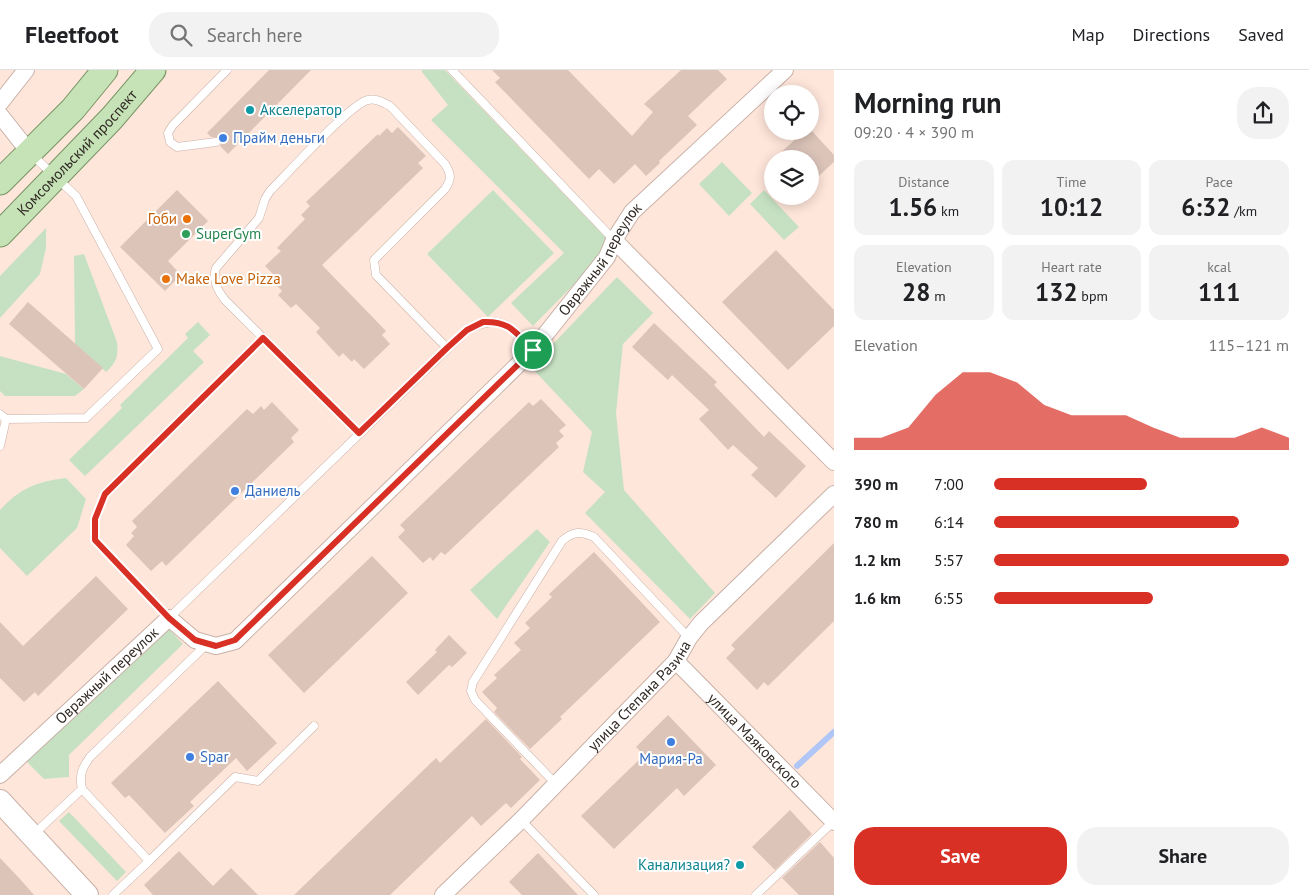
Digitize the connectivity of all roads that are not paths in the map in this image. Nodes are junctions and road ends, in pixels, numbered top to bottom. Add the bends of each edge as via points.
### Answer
1 (26, 70) edge
2 (106, 70) edge
3 (153, 70) edge
4 (227, 70) edge
5 (452, 70) edge
6 (785, 70) edge
7 (0, 103) edge
8 (0, 115) edge
9 (216, 142) dead end
10 (30, 153) junction
11 (55, 177) junction
12 (0, 182) edge
13 (0, 234) edge
14 (614, 240) junction
15 (263, 338) junction
16 (447, 348) junction
17 (533, 350) junction
18 (3, 417) edge
19 (359, 433) junction
20 (0, 446) edge
21 (834, 462) edge
22 (834, 494) edge
23 (169, 618) junction
24 (690, 638) junction
25 (207, 643) junction
26 (676, 661) junction
27 (314, 726) dead end
28 (0, 775) edge
29 (556, 784) junction
30 (82, 789) junction
31 (0, 800) edge
32 (521, 820) junction
33 (834, 822) edge
34 (32, 835) junction
35 (149, 861) junction
36 (87, 895) edge
37 (113, 895) edge
38 (442, 895) edge
39 (594, 895) edge
40 (756, 895) edge

1 - 7 street
2 - 10 main road
3 - 11 main road, Комсомольский проспект
4 - 9 lane via 168,133 170,142 177,147
5 - 14 lane
6 - 14 street, Овражный переулок via 632,212
8 - 10 street
10 - 11 lane
10 - 12 main road
11 - 13 main road, Комсомольский проспект
11 - 18 lane via 76,196 158,349 86,418
14 - 17 street, Овражный переулок via 607,257
14 - 21 street
15 - 16 lane via 220,293 215,284 216,268 259,218 270,191 350,111 369,100 390,106 450,173 445,189 374,260 376,275
15 - 19 lane
15 - 23 lane via 105,494 95,519 95,540
16 - 17 lane via 467,330 483,322 498,322 512,329
16 - 19 lane
17 - 25 street, Овражный переулок via 235,640 216,646
18 - 20 lane
19 - 23 lane
22 - 24 street, улица Степана Разина via 701,623
23 - 25 street, Овражный переулок via 195,640
23 - 28 street, Овражный переулок
24 - 26 street, улица Степана Разина
24 - 29 lane via 594,537 578,532 562,541 473,682 471,691 475,700
25 - 30 lane via 90,757 81,769
26 - 29 street, улица Степана Разина
26 - 33 street, улица Маяковского
27 - 35 lane via 258,781 235,777
29 - 32 street, улица Степана Разина
30 - 34 lane
30 - 35 lane
31 - 34 main road
32 - 38 street, улица Степана Разина
32 - 39 lane
33 - 40 lane
34 - 36 main road
35 - 37 lane

